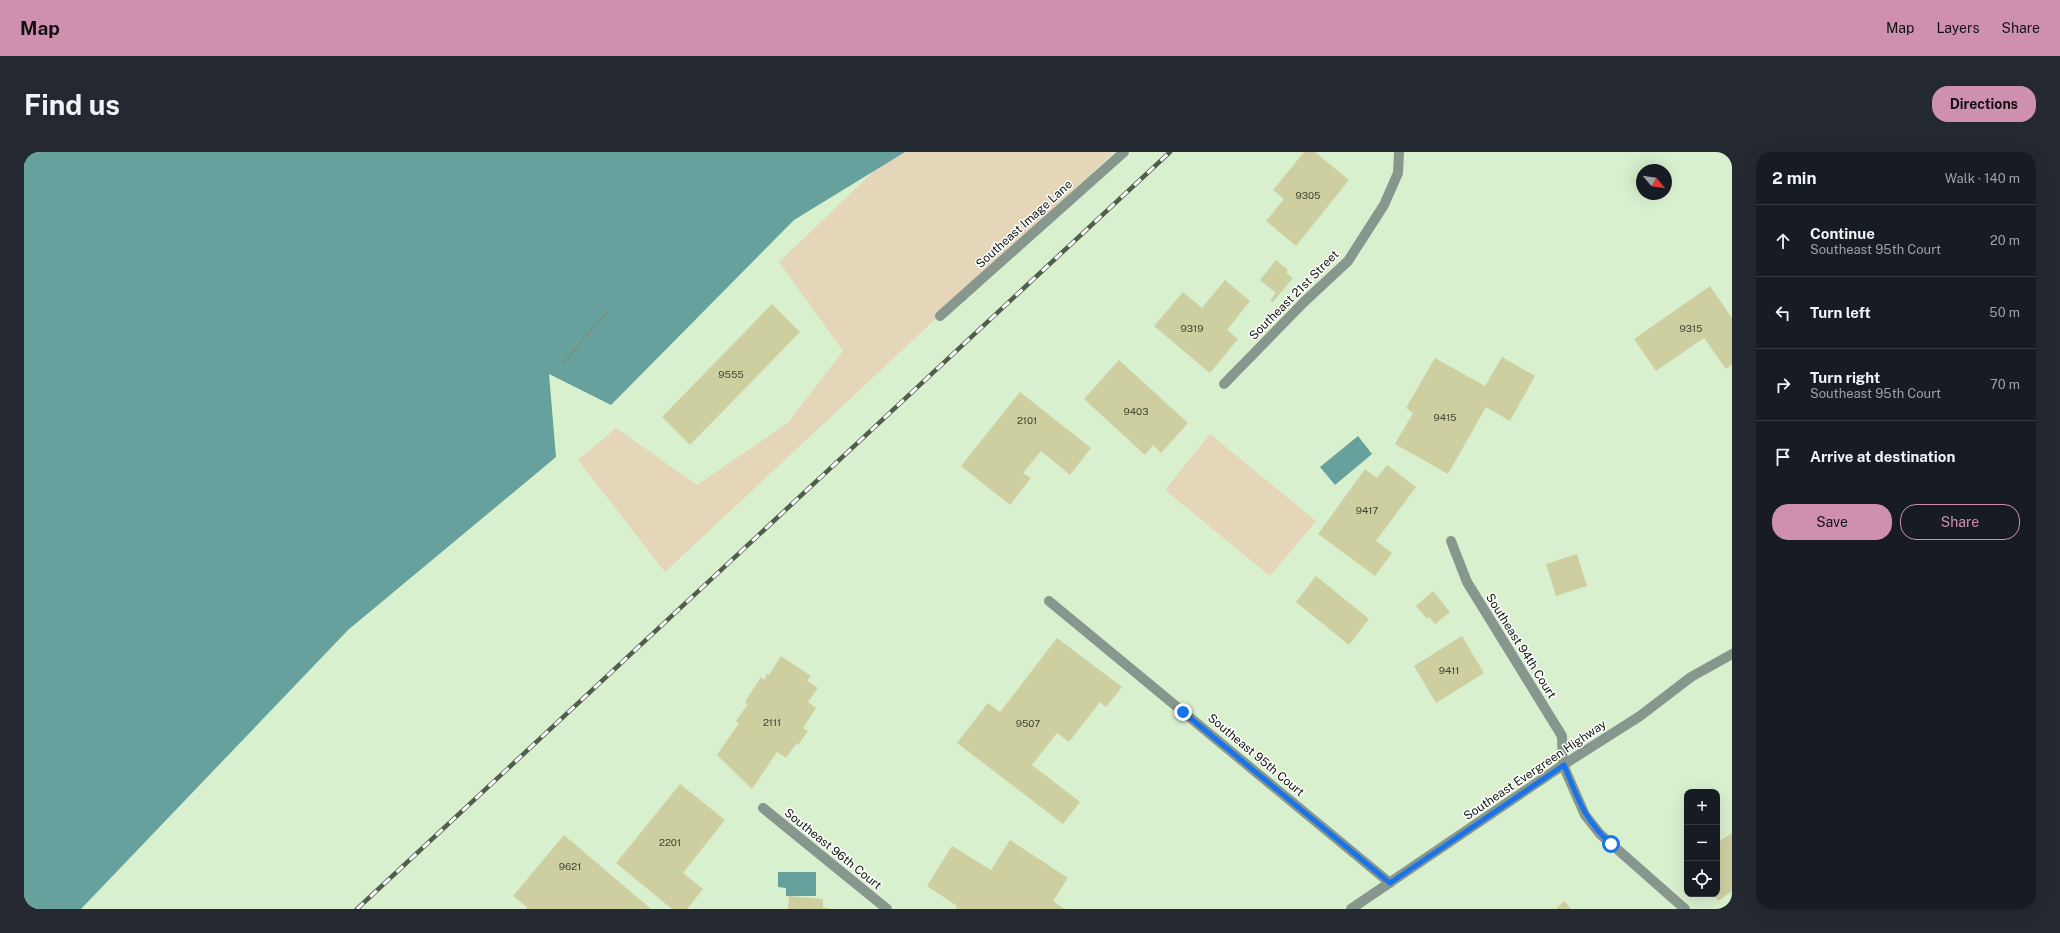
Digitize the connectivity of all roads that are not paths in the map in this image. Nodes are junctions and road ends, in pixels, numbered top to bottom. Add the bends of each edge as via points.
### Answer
1 (1124, 152) edge
2 (1399, 152) edge
3 (940, 316) dead end
4 (1224, 384) dead end
5 (1450, 541) dead end
6 (1049, 601) dead end
7 (1732, 654) edge
8 (1564, 765) junction
9 (763, 808) dead end
10 (1390, 883) junction
11 (887, 909) edge
12 (1351, 909) edge
13 (1685, 909) edge

1 - 3 street, Southeast Image Lane
2 - 4 street, Southeast 21st Street via 1398,173 1384,205 1348,261
5 - 8 street, Southeast 94th Court via 1467,582 1562,736
6 - 10 street, Southeast 95th Court
7 - 8 street, Southeast Evergreen Highway via 1691,677 1640,716
8 - 10 street, Southeast Evergreen Highway
8 - 13 street via 1585,815 1600,834
9 - 11 street, Southeast 96th Court
10 - 12 street, Southeast Evergreen Highway

